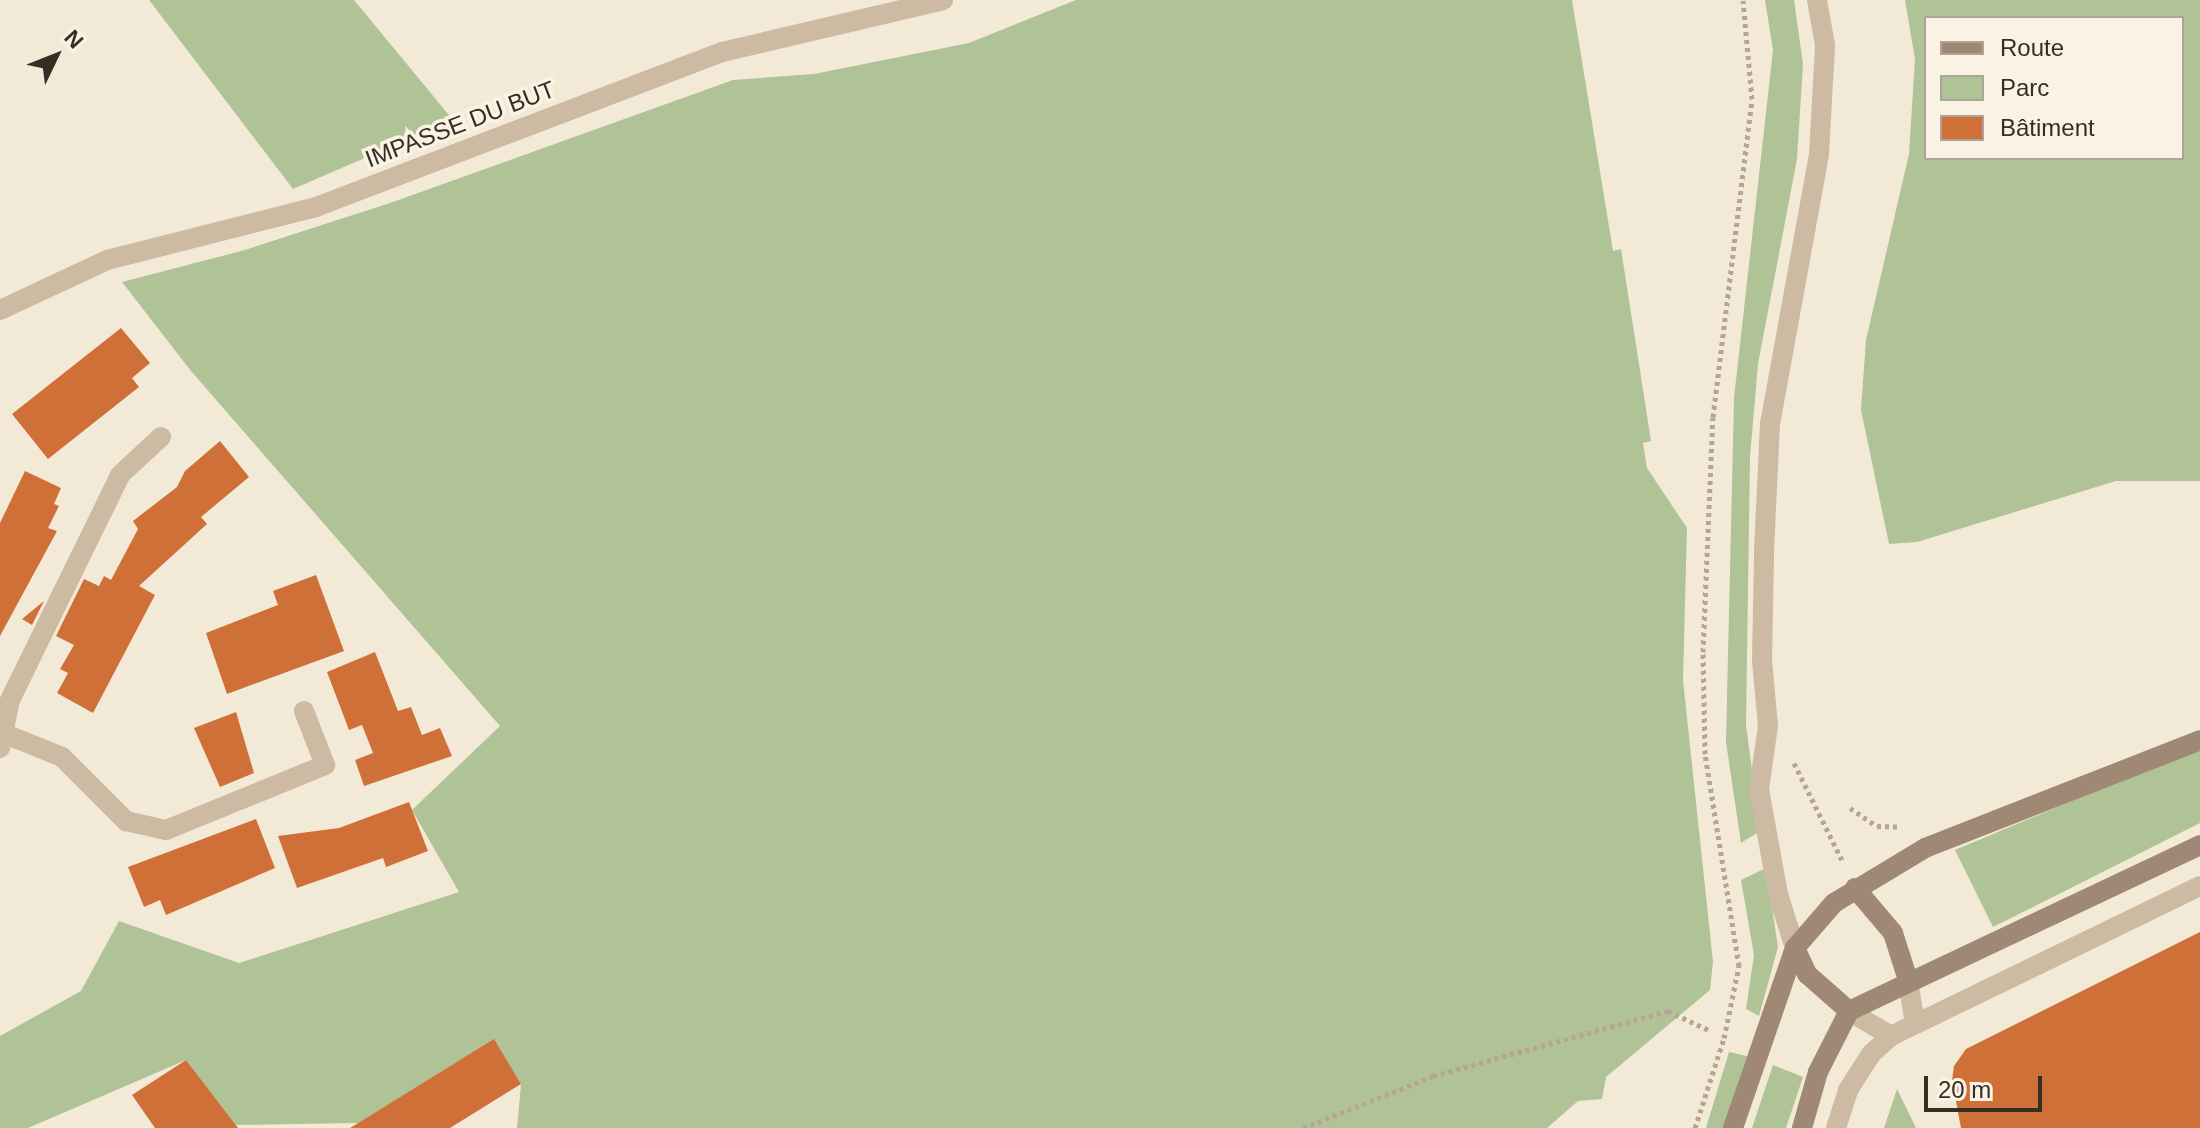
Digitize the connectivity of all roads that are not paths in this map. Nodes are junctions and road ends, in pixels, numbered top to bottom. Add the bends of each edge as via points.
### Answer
1 (943, 0) edge
2 (1817, 0) edge
3 (0, 310) edge
4 (161, 437) dead end
5 (304, 711) dead end
6 (1, 738) edge
7 (2200, 740) edge
8 (2200, 845) edge
9 (2200, 886) edge
10 (1855, 888) junction
11 (1795, 948) junction
12 (1908, 980) junction
13 (1849, 1011) junction
14 (1915, 1024) junction
15 (1891, 1036) junction
16 (1733, 1128) edge
17 (1802, 1128) edge
18 (1836, 1128) edge

1 - 3 street, IMPASSE DU BUT via 722,52 316,207 107,260
2 - 11 street via 1825,45 1819,154 1770,424 1762,660 1768,726 1759,789 1778,894
4 - 6 street via 120,475 10,700
5 - 6 street via 325,765 166,830 126,821 62,757
7 - 10 street via 1925,848
8 - 12 street via 1977,953
9 - 14 street
10 - 11 street
10 - 12 street via 1893,933
11 - 13 street via 1807,974
11 - 16 street
12 - 13 street
12 - 14 street
13 - 15 street
13 - 17 street via 1818,1072
14 - 15 street
15 - 18 street via 1871,1054 1848,1090

